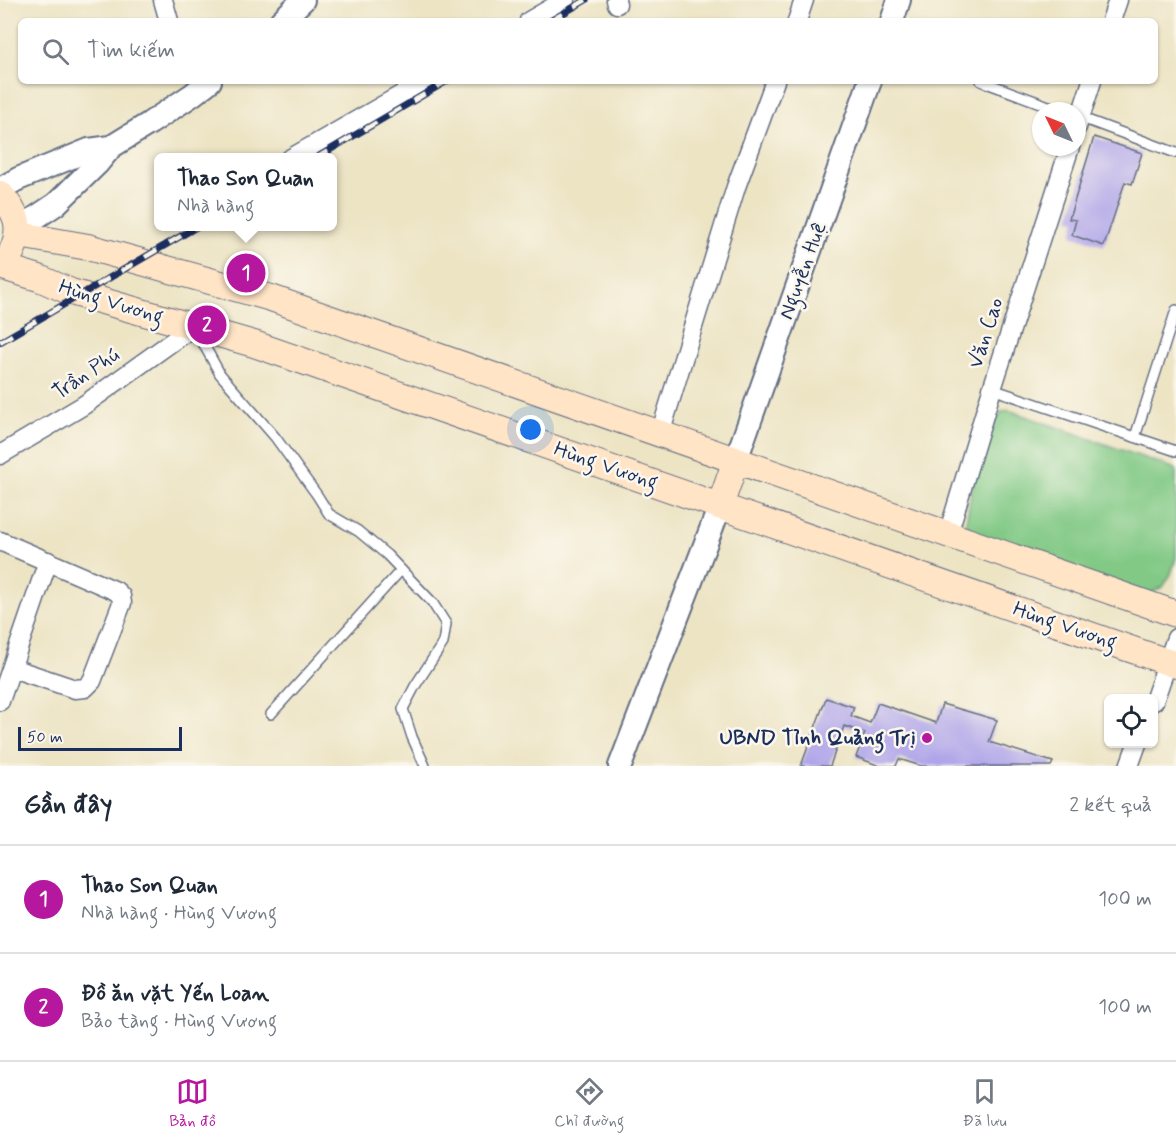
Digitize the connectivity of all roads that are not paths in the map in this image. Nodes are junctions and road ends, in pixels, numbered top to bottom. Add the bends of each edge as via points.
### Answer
1 (163, 0) edge
2 (303, 0) edge
3 (565, 0) edge
4 (804, 0) edge
5 (899, 0) edge
6 (1118, 0) edge
7 (168, 18) edge
8 (284, 18) edge
9 (534, 18) edge
10 (798, 18) edge
11 (893, 18) edge
12 (1112, 18) edge
13 (420, 84) edge
14 (774, 84) edge
15 (869, 84) edge
16 (989, 84) edge
17 (1091, 84) edge
18 (197, 86) edge
19 (1038, 102) edge
20 (1084, 102) edge
21 (1086, 123) edge
22 (111, 147) junction
23 (300, 153) edge
24 (1176, 153) edge
25 (1067, 156) edge
26 (0, 189) edge
27 (0, 194) edge
28 (19, 235) junction
29 (0, 265) edge
30 (1176, 310) edge
31 (194, 326) junction
32 (992, 389) junction
33 (660, 434) junction
34 (1135, 437) junction
35 (1176, 451) edge
36 (0, 455) edge
37 (736, 460) junction
38 (720, 506) junction
39 (948, 534) junction
40 (0, 541) edge
41 (48, 561) junction
42 (401, 570) junction
43 (1176, 614) edge
44 (1176, 638) edge
45 (1172, 663) edge
46 (12, 668) junction
47 (1157, 694) edge
48 (0, 701) edge
49 (271, 714) dead end
50 (1136, 748) edge
51 (425, 766) edge
52 (620, 766) edge
53 (1129, 766) edge

1 - 7 street
2 - 8 street
3 - 9 street
4 - 10 street
5 - 11 street
6 - 12 street
13 - 23 street
14 - 33 street via 736,187
15 - 37 street, Nguyễn Huệ
16 - 19 lane
17 - 20 street
18 - 22 street
21 - 24 lane
22 - 26 street via 89,150
22 - 28 street via 56,204 29,222
25 - 32 street, Văn Cao
27 - 28 main road via 16,218
28 - 29 main road
28 - 33 main road, Hùng Vương via 88,247 271,298
29 - 31 main road, Hùng Vương via 71,292
30 - 34 lane
31 - 36 street, Trần Phú via 84,405
31 - 38 main road, Hùng Vương
31 - 42 lane via 220,374 275,437 329,514 358,531
32 - 34 lane
32 - 39 street, Văn Cao
33 - 37 main road, Hùng Vương
34 - 35 lane
37 - 38 main road
37 - 39 main road, Hùng Vương
38 - 45 main road, Hùng Vương
38 - 52 street
39 - 43 main road, Hùng Vương
40 - 41 street
41 - 46 street
41 - 46 street via 116,591 122,603 92,681 85,688 75,689
42 - 49 lane
42 - 51 lane via 432,602 446,624 443,643 403,709
44 - 45 street
45 - 47 street
46 - 48 street
50 - 53 street

